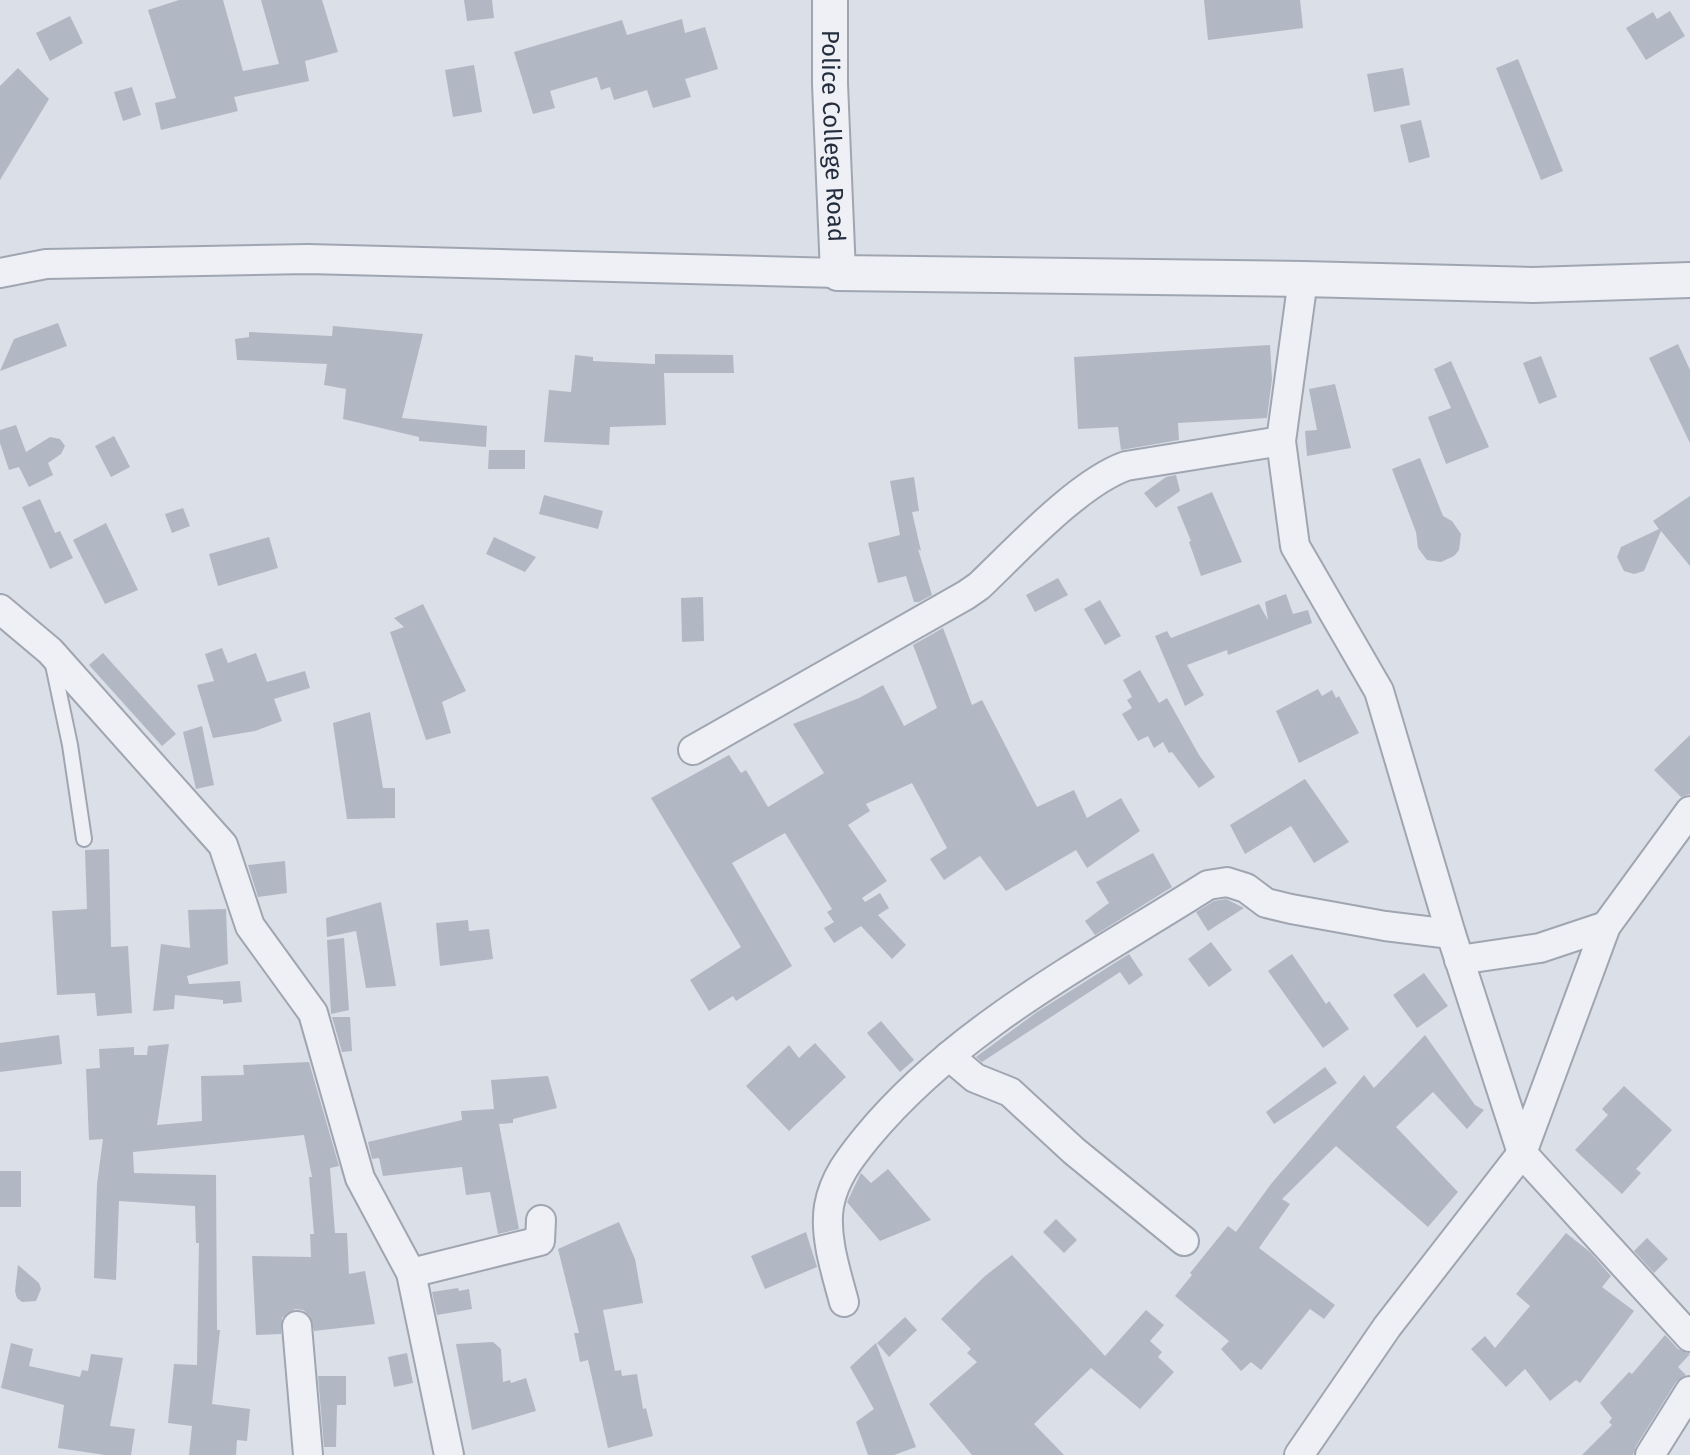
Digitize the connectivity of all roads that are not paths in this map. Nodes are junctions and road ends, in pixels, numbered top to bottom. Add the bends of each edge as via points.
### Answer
1 (830, 0) edge
2 (0, 273) edge
3 (838, 273) junction
4 (1303, 279) junction
5 (1690, 280) edge
6 (1281, 441) junction
7 (0, 609) edge
8 (50, 651) junction
9 (693, 750) dead end
10 (1690, 811) edge
11 (84, 839) dead end
12 (1606, 926) junction
13 (1455, 947) junction
14 (949, 1056) junction
15 (1522, 1153) junction
16 (541, 1220) dead end
17 (1184, 1241) dead end
18 (411, 1273) junction
19 (844, 1302) dead end
20 (297, 1326) dead end
21 (1690, 1337) edge
22 (1690, 1391) edge
23 (308, 1455) edge
24 (449, 1455) edge
25 (1299, 1455) edge
26 (1650, 1455) edge

1 - 3 street, Police College Road
2 - 3 street via 46,264 308,259
3 - 4 street
4 - 5 street via 1533,285
4 - 6 street
6 - 9 street via 1109,473 966,595
6 - 13 street via 1295,546 1379,691
7 - 8 street
8 - 11 lane
8 - 18 street via 223,845 250,926 313,1013 360,1178
10 - 12 street
12 - 13 street via 1540,948
12 - 15 street
13 - 14 street via 1385,926 1266,903 1227,882 1208,885 1000,1016
13 - 15 street
14 - 17 street via 975,1078 1010,1092
14 - 19 street via 888,1112 842,1168 829,1206 830,1243
15 - 21 street
15 - 25 street via 1387,1327
16 - 18 street via 540,1241
18 - 24 street
20 - 23 street
22 - 26 street

